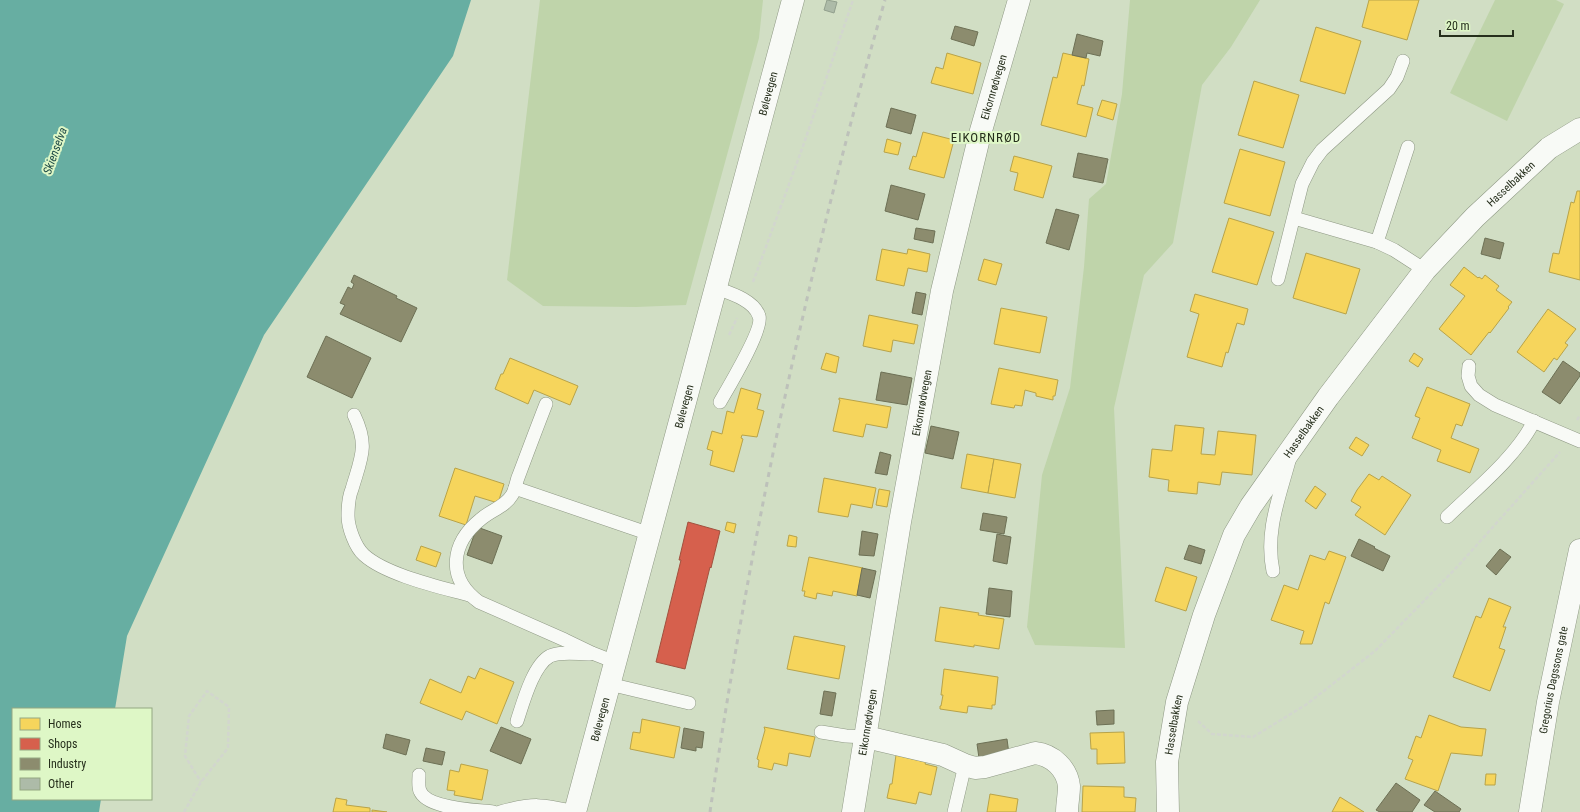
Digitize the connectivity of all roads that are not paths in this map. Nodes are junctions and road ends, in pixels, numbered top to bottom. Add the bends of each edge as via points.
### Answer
1 (793, 0) edge
2 (1019, 0) edge
3 (1403, 61) dead end
4 (1580, 129) edge
5 (1408, 147) dead end
6 (1294, 218) junction
7 (1378, 242) junction
8 (1425, 270) junction
9 (1278, 279) dead end
10 (716, 288) junction
11 (1469, 366) dead end
12 (720, 402) dead end
13 (546, 404) dead end
14 (354, 415) dead end
15 (1534, 421) junction
16 (1575, 439) edge
17 (1294, 446) junction
18 (515, 488) junction
19 (1447, 517) dead end
20 (650, 534) junction
21 (1580, 550) edge
22 (1273, 571) dead end
23 (469, 595) junction
24 (592, 654) junction
25 (614, 662) junction
26 (609, 684) junction
27 (689, 703) dead end
28 (517, 721) dead end
29 (821, 732) dead end
30 (866, 737) junction
31 (965, 765) junction
32 (419, 776) dead end
33 (493, 812) edge
34 (500, 812) edge
35 (575, 812) edge
36 (853, 812) edge
37 (954, 812) edge
38 (1067, 812) edge
39 (1168, 812) edge
40 (1530, 812) edge

1 - 10 street, Bølevegen
2 - 30 street, Eikornrødvegen via 980,134 942,290 900,522
3 - 6 lane via 1389,89 1312,162 1302,184
4 - 8 street, Hasselbakken via 1544,154 1475,217
5 - 7 lane
6 - 7 lane
6 - 9 lane
7 - 8 lane
8 - 17 street, Hasselbakken
10 - 12 lane via 746,302 760,316 754,339
10 - 20 street, Bølevegen
11 - 15 lane via 1471,386 1479,395 1495,405
13 - 18 lane
14 - 23 lane via 360,427 363,444 362,457 351,491 348,516 358,548 363,555 381,566 423,582
15 - 16 lane
15 - 19 lane via 1529,432 1510,456
17 - 22 lane via 1271,527 1270,556
17 - 39 street, Hasselbakken via 1251,506 1234,535 1204,615 1177,702 1167,762
18 - 20 lane
18 - 23 lane via 513,495 505,504 482,518 467,532 459,546 456,557 457,570
20 - 25 street, Bølevegen
21 - 40 street, Gregorius Dagssons gate via 1548,702
23 - 24 lane
24 - 25 lane
24 - 28 lane via 550,656 540,665 534,676
25 - 26 street, Bølevegen
26 - 27 lane
26 - 35 street, Bølevegen
29 - 30 lane
30 - 31 street via 943,755
30 - 36 street, Eikornrødvegen
31 - 37 lane
31 - 38 street via 985,767 1035,753 1043,754 1060,766 1066,776 1069,787
32 - 33 lane via 420,791 425,798 438,805
34 - 35 lane via 532,804

